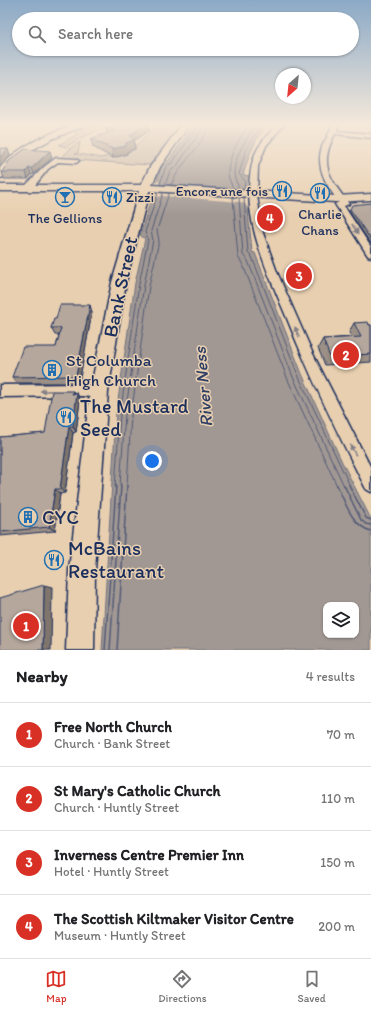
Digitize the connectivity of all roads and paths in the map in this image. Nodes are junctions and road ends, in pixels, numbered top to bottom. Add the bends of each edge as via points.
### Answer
1 (20, 154) edge
2 (164, 154) edge
3 (258, 154) edge
4 (324, 154) edge
5 (76, 161) dead end
6 (0, 175) edge
7 (29, 187) junction
8 (1, 188) edge
9 (151, 189) junction
10 (251, 197) junction
11 (371, 197) edge
12 (341, 202) junction
13 (371, 202) edge
14 (371, 254) edge
15 (0, 391) edge
16 (99, 392) junction
17 (371, 484) edge
18 (80, 650) edge

1 - 6 main road
2 - 9 main road, Bank Street via 155,167
3 - 10 street
4 - 12 street via 325,169
5 - 7 street via 56,160
7 - 8 main road
7 - 9 main road
9 - 10 main road
9 - 16 main road, Bank Street via 118,282
10 - 12 main road
17 -> 10 street via 343,431 278,286 265,252
11 - 12 main road
12 - 13 main road
12 -> 14 street
16 -> 15 street
16 - 18 main road, Bank Street via 82,570

